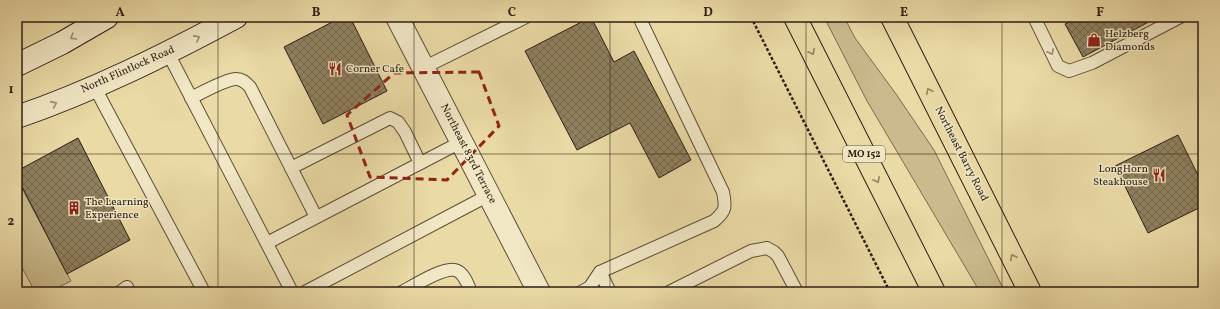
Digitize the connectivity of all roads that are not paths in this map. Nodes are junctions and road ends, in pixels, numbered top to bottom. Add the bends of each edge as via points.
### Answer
1 (107, 17) edge
2 (236, 17) edge
3 (397, 17) edge
4 (526, 17) edge
5 (639, 17) edge
6 (795, 17) edge
7 (892, 17) edge
8 (1034, 17) edge
9 (1180, 17) edge
10 (168, 53) junction
11 (17, 65) edge
12 (423, 68) junction
13 (94, 86) junction
14 (191, 98) junction
15 (17, 117) edge
16 (461, 142) junction
17 (420, 163) junction
18 (291, 168) junction
19 (489, 195) junction
20 (316, 217) junction
21 (267, 243) junction
22 (600, 272) junction
23 (120, 292) edge
24 (129, 292) edge
25 (204, 292) edge
26 (292, 292) edge
27 (305, 292) edge
28 (402, 292) edge
29 (472, 292) edge
30 (539, 292) edge
31 (581, 292) edge
32 (610, 292) edge
33 (669, 292) edge
34 (797, 292) edge
35 (934, 292) edge
36 (1030, 292) edge

1 -> 11 main road
10 -> 2 main road, North Flintlock Road
3 - 12 main road, Northeast 83rd Terrace
4 - 12 lane
5 - 22 lane via 726,203 723,214 714,221
6 -> 35 highway, MO 152
36 -> 7 highway, Northeast Barry Road
8 -> 9 lane via 1058,66 1069,71 1092,63
10 - 13 main road, North Flintlock Road
10 - 14 lane
12 - 16 main road, Northeast 83rd Terrace
15 -> 13 main road, North Flintlock Road
13 - 25 lane
14 - 18 lane via 230,80 245,82 250,87
14 - 21 lane
16 - 17 lane
16 - 19 main road, Northeast 83rd Terrace
17 - 18 lane via 405,132 398,122 390,118
17 - 20 lane
18 - 20 lane
19 - 27 lane
19 - 30 main road, Northeast 83rd Terrace
20 - 21 lane
21 - 26 lane
22 - 31 lane via 590,287
22 - 32 lane
23 - 24 lane via 127,287
28 - 29 lane via 445,270 455,270 463,276
33 - 34 lane via 752,251 767,248 778,256

